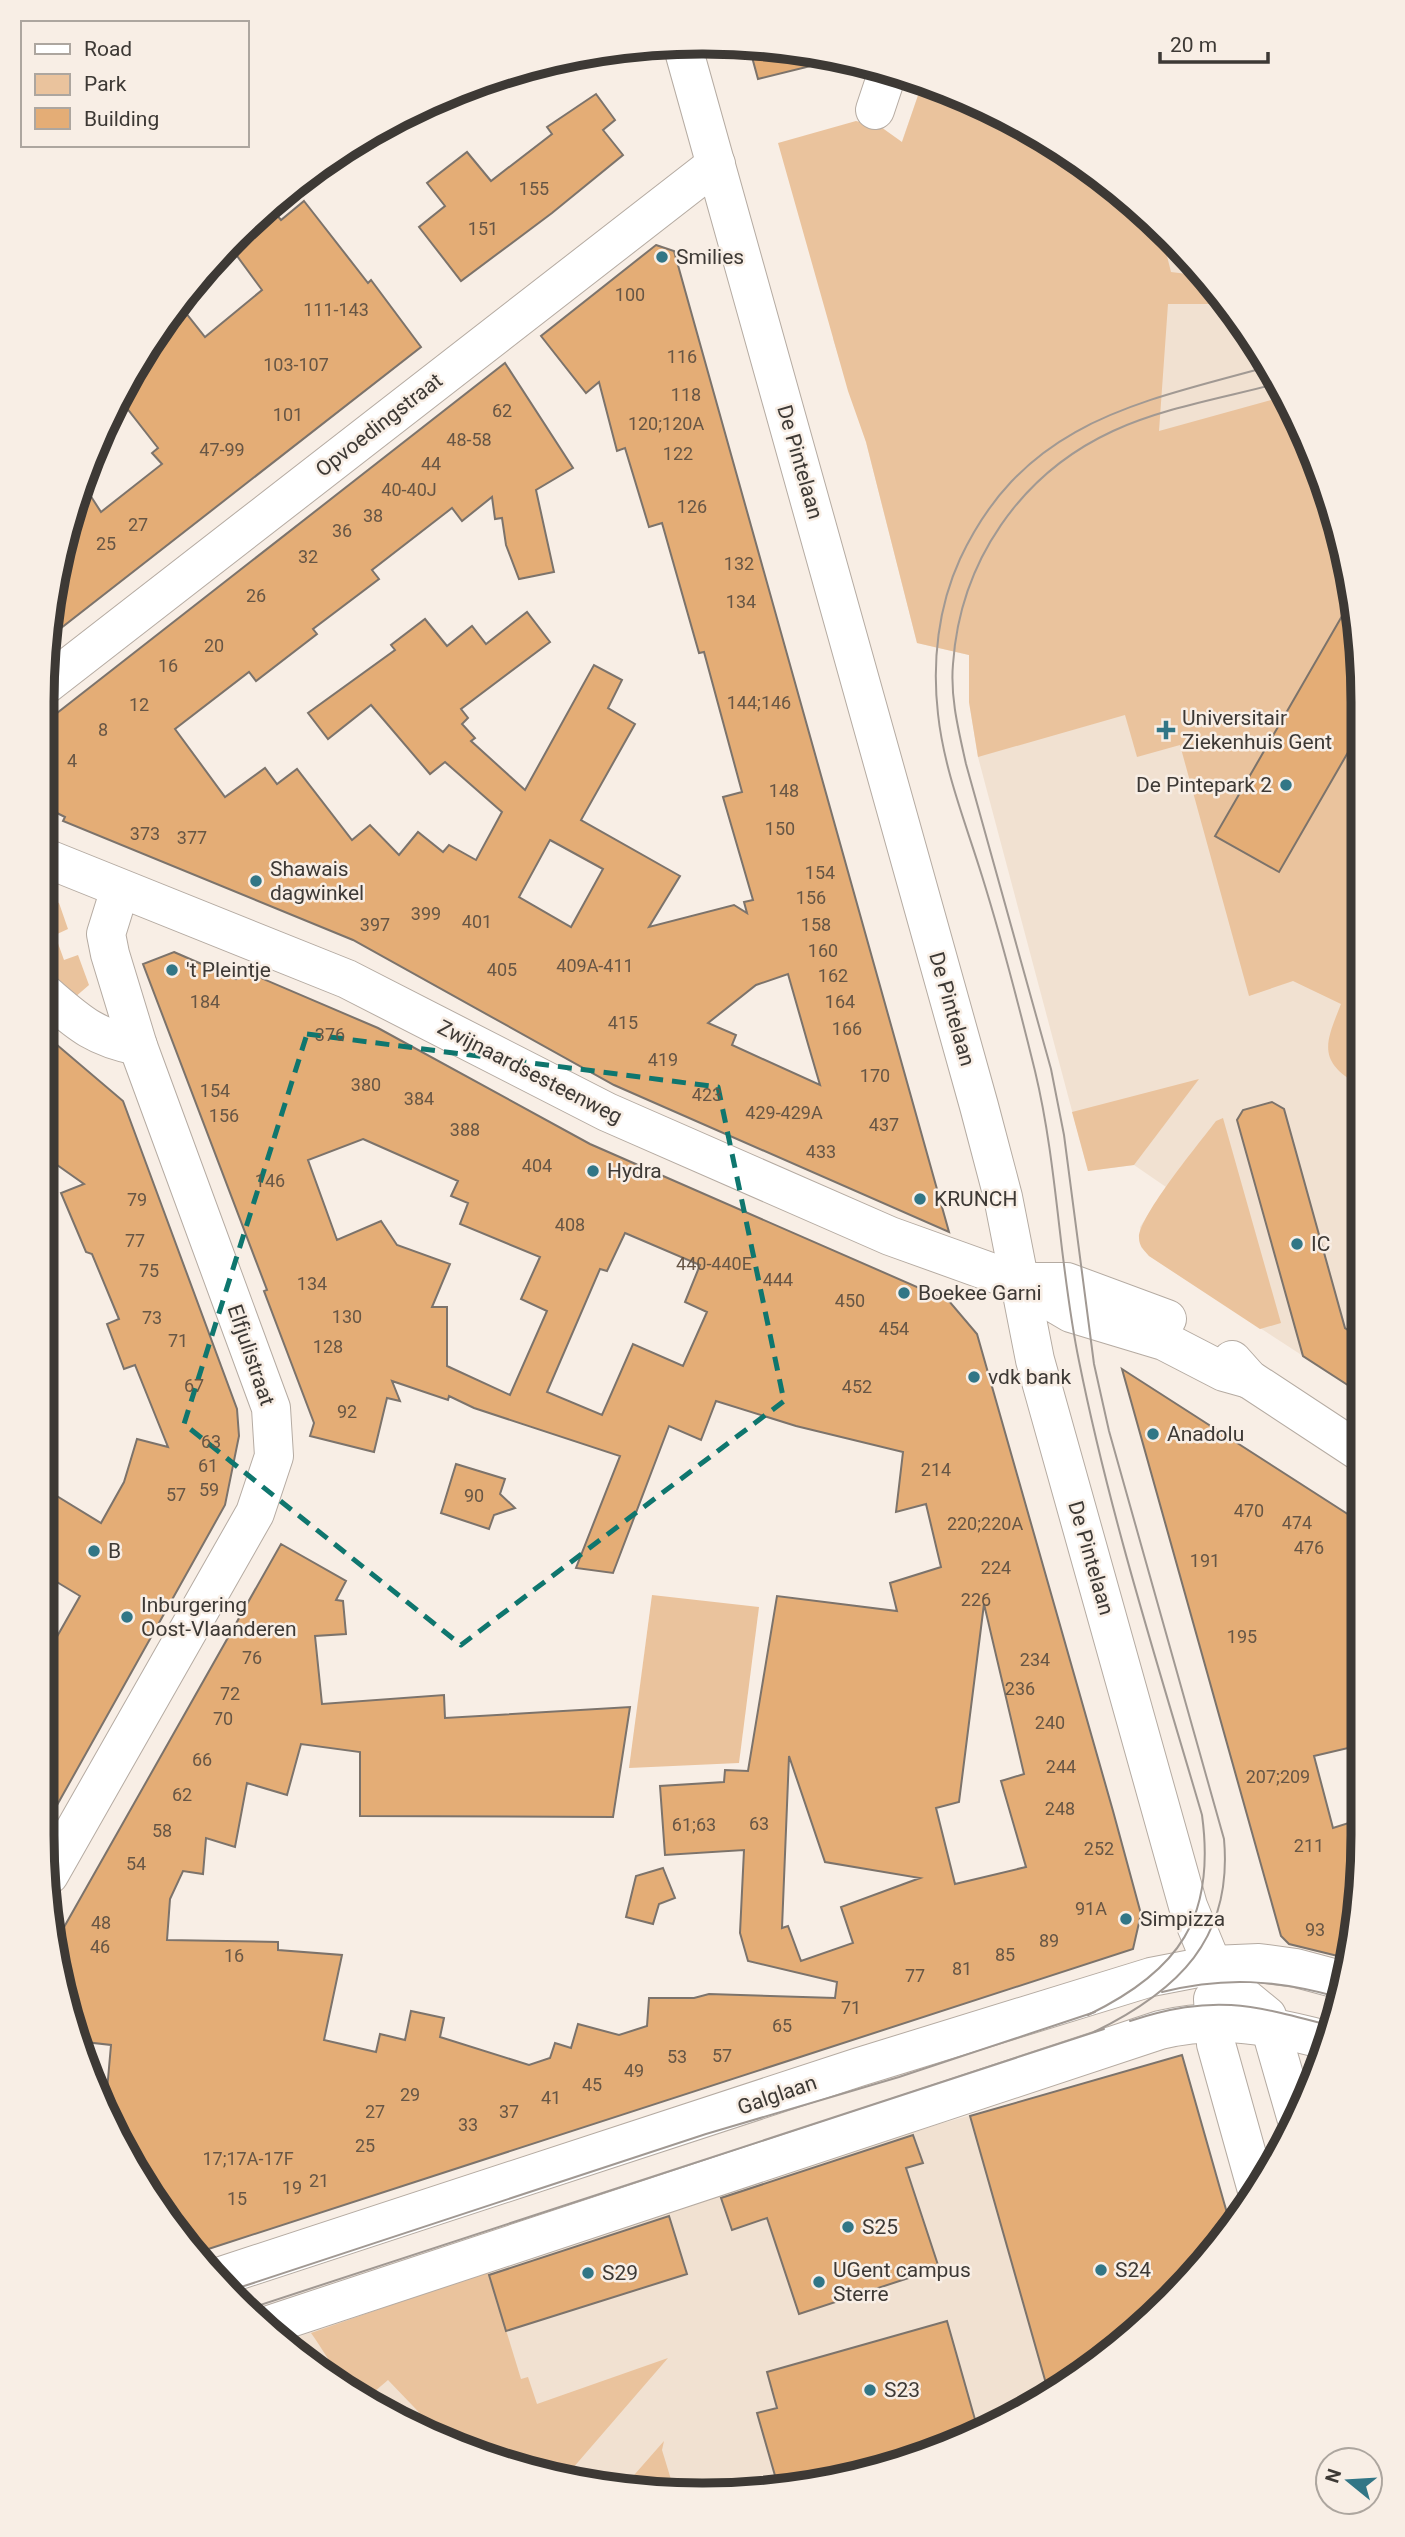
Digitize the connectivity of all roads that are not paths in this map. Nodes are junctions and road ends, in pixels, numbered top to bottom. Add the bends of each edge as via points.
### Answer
1 (685, 55) edge
2 (885, 81) edge
3 (875, 110) dead end
4 (716, 163) junction
5 (55, 678) edge
6 (54, 862) edge
7 (120, 889) junction
8 (54, 1002) edge
9 (138, 1046) junction
10 (1018, 1282) junction
11 (1351, 1446) edge
12 (55, 1864) edge
13 (1214, 1969) junction
14 (1334, 1978) edge
15 (1212, 2022) junction
16 (1270, 2025) junction
17 (1318, 2038) edge
18 (1292, 2103) edge
19 (1253, 2177) edge
20 (226, 2274) edge
21 (276, 2322) edge

1 - 4 street, De Pintelaan
2 - 3 street
4 - 5 street, Opvoedingstraat
4 - 10 street, De Pintelaan via 979,1106 1003,1197
6 - 7 street, Zwijnaardsesteenweg
7 - 9 street, Elfjulistraat via 106,934
7 - 10 street, Zwijnaardsesteenweg via 347,979 631,1123 890,1236
8 - 9 street via 83,1027 107,1040
9 - 12 street, Elfjulistraat via 271,1408 274,1456 255,1513
10 - 11 street, Zwijnaardsesteenweg via 1067,1282 1150,1310 1193,1331 1227,1354 1249,1379
10 - 13 street, De Pintelaan via 1035,1360 1188,1906
13 - 14 street, Galglaan via 1281,1965
13 - 15 street, De Pintelaan
13 - 16 street, De Pintelaan via 1227,1986 1260,2008
13 - 20 street, Galglaan via 1151,1977 859,2067
15 - 16 street
15 - 19 street, De Pintelaan
15 - 21 street via 1160,2030
16 - 17 street
16 - 18 street, De Pintelaan

